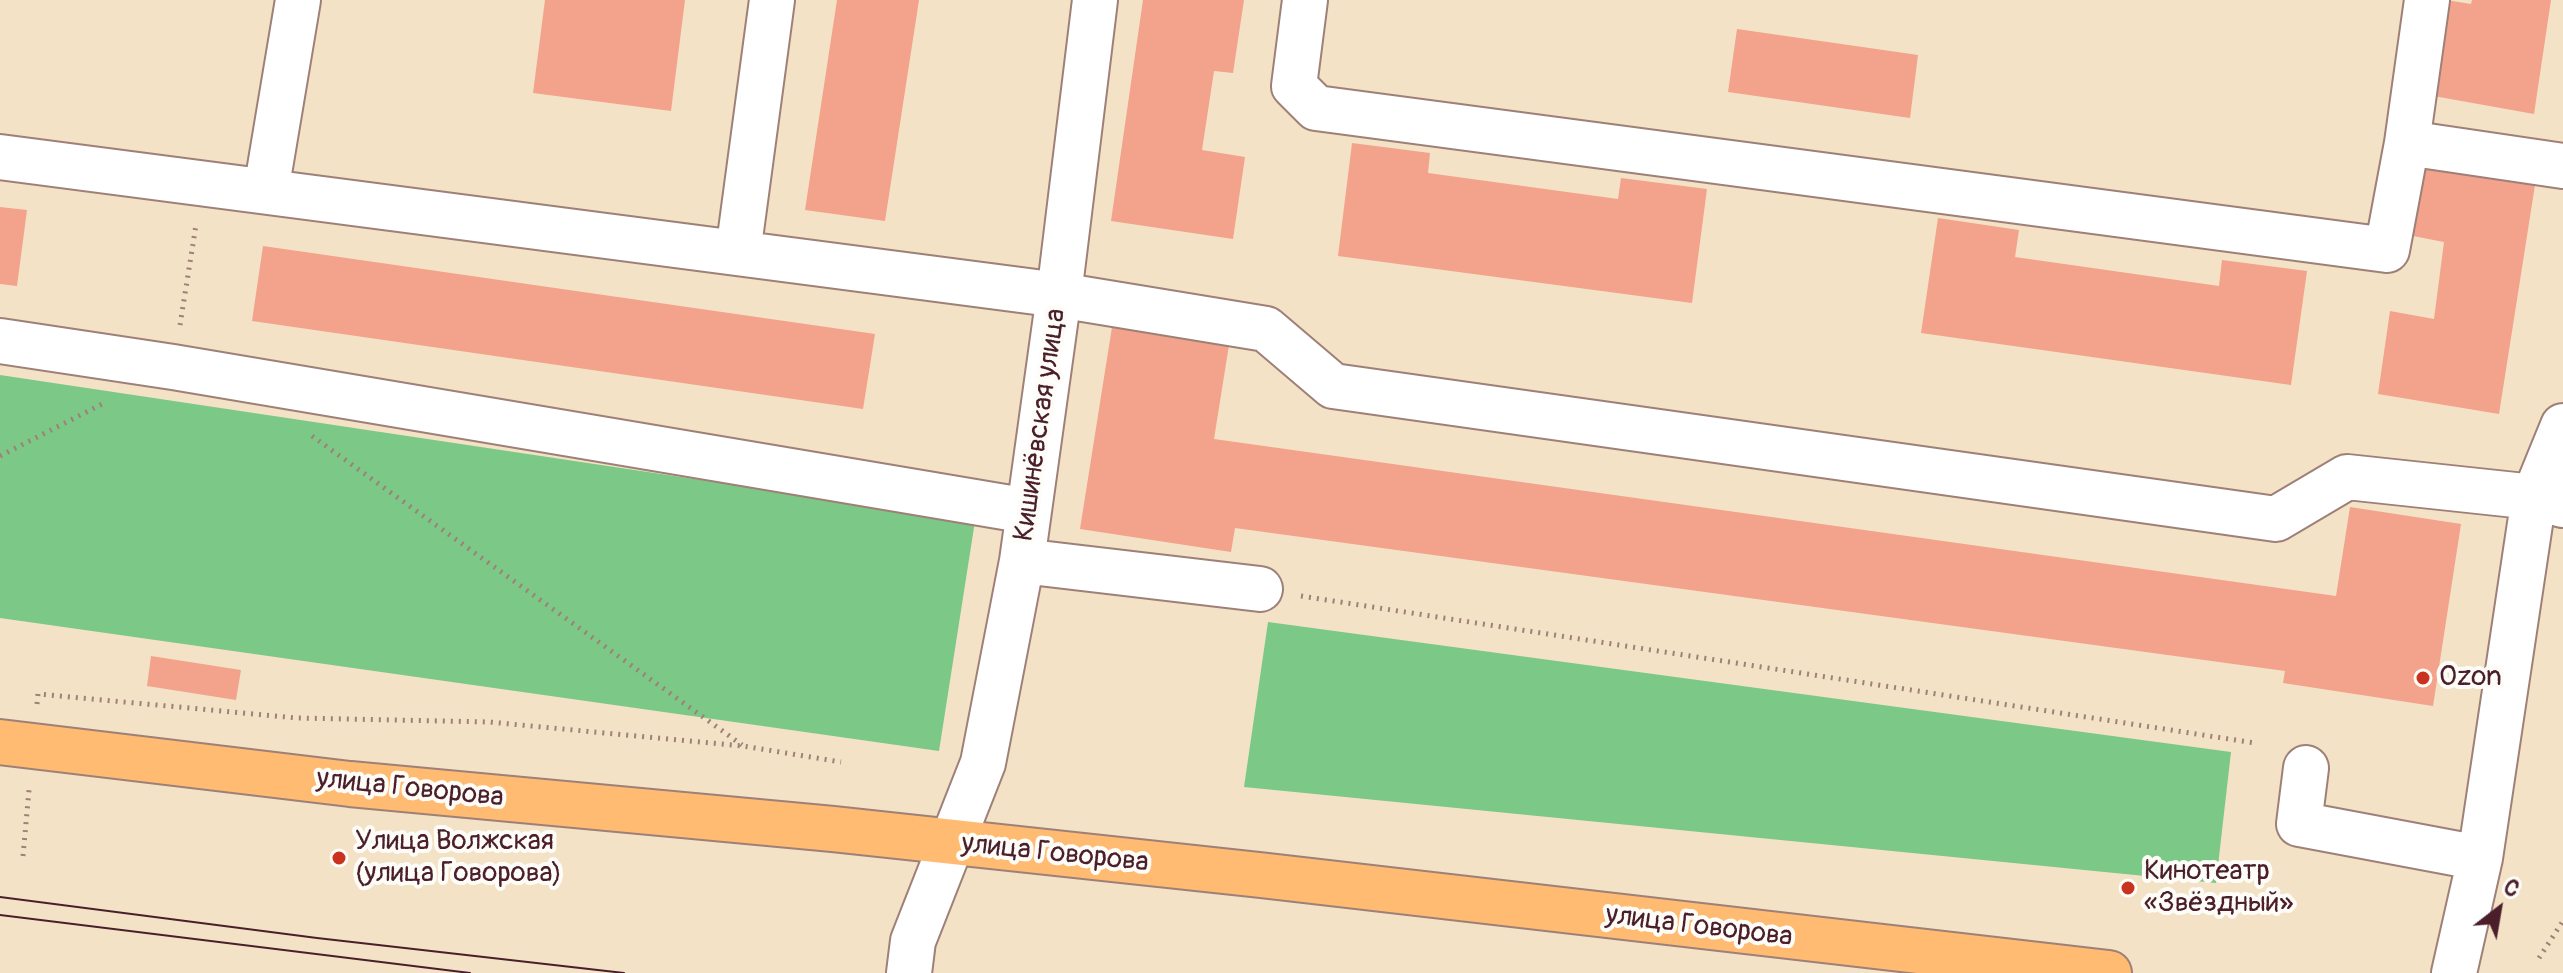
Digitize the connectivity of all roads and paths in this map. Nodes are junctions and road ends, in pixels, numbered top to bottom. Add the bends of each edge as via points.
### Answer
1 (298, 0) edge
2 (772, 0) edge
3 (1095, 0) edge
4 (1305, 0) edge
5 (2427, 0) edge
6 (2407, 143) junction
7 (0, 157) edge
8 (2563, 166) edge
9 (266, 191) junction
10 (738, 253) junction
11 (1059, 295) junction
12 (0, 341) edge
13 (2563, 426) edge
14 (300, 428) dead end
15 (2549, 501) edge
16 (1028, 511) junction
17 (1022, 561) junction
18 (1260, 589) joint
19 (38, 694) dead end
20 (0, 742) edge
21 (2255, 743) dead end
22 (743, 746) junction
23 (841, 762) dead end
24 (2306, 768) dead end
25 (952, 843) junction
26 (2480, 858) junction
27 (2563, 921) edge
28 (2539, 958) dead end
29 (909, 973) edge
30 (2109, 973) edge
31 (2454, 973) edge

1 - 9 street
2 - 10 street
3 - 11 street, Кишинёвская улица
4 - 6 street via 1294,86 1316,108 2387,250
5 - 6 street
6 - 8 street
7 - 9 street
9 - 10 street
10 - 11 street
11 - 15 street via 1266,329 1333,386 2276,519 2347,477
11 - 16 street, Кишинёвская улица
12 - 16 street
13 - 15 street
14 - 22 path
15 - 26 street
16 - 17 street, Кишинёвская улица
17 - 18 street
17 - 25 street, Кишинёвская улица via 983,763
18 - 21 path
19 - 22 path via 297,718 489,722
20 - 25 main road, улица Говорова via 350,784
22 - 23 path
24 - 26 street via 2299,824
25 - 29 street, Кишинёвская улица via 913,941
25 - 30 main road, улица Говорова
26 - 31 street
27 - 28 path

